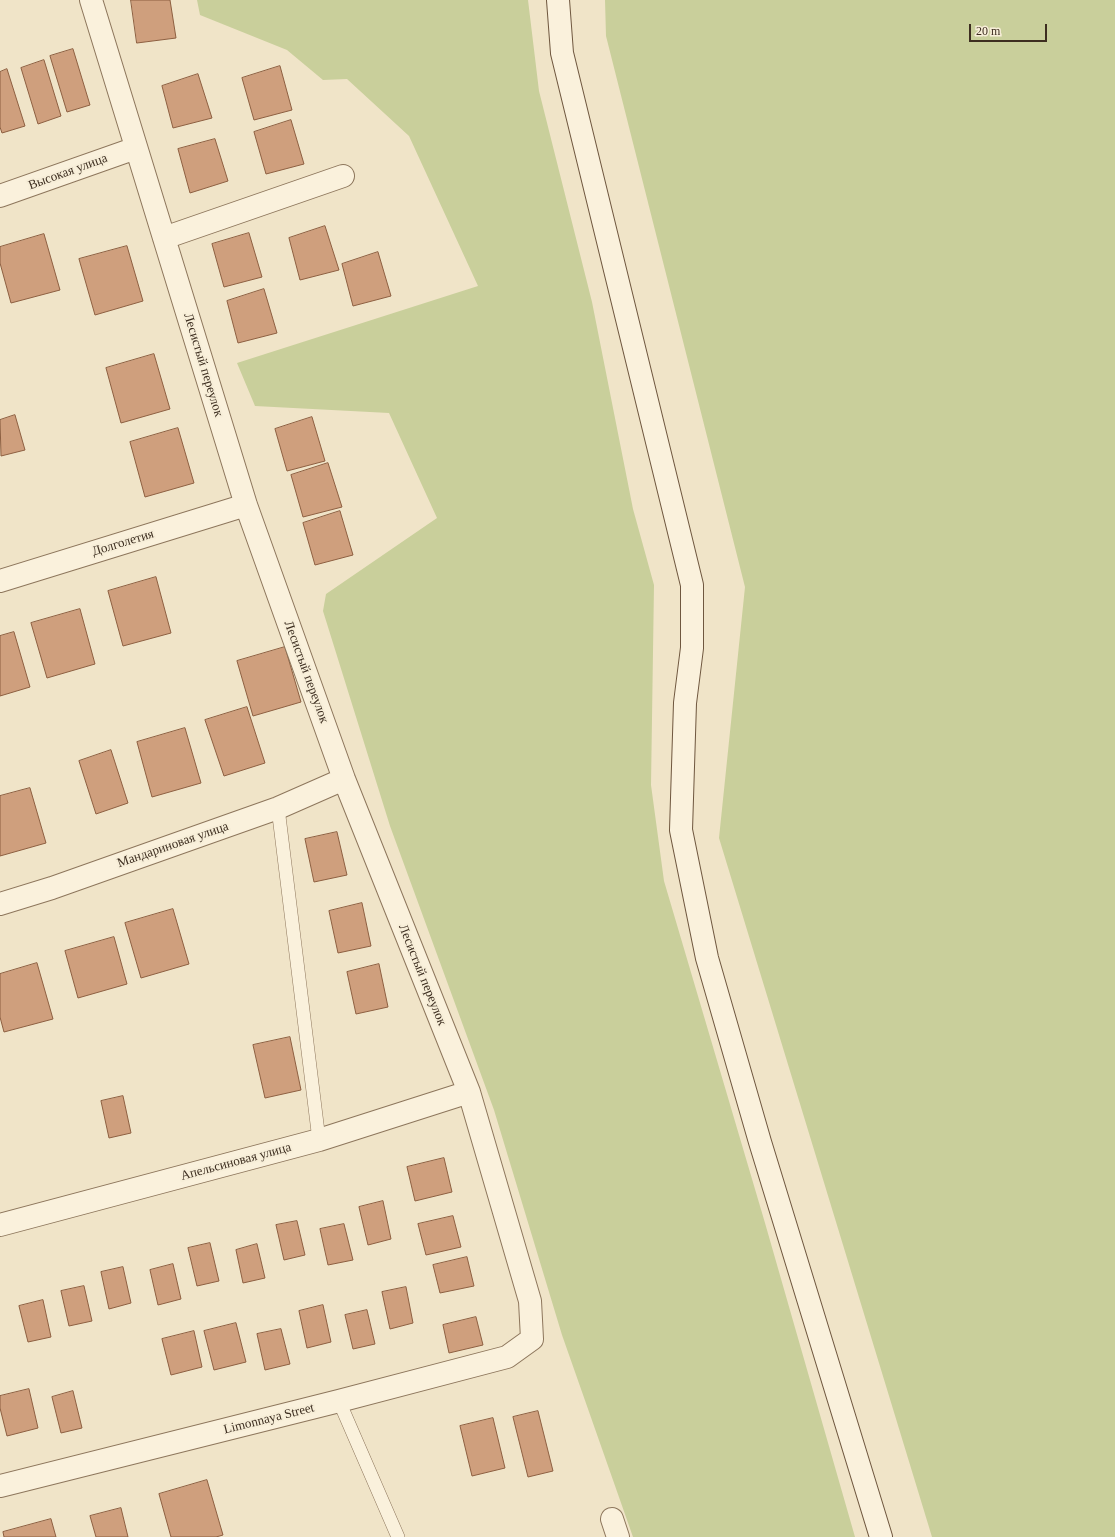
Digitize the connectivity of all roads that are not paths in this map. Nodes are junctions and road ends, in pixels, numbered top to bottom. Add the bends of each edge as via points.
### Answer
1 (91, 0) edge
2 (558, 0) edge
3 (136, 148) junction
4 (343, 176) dead end
5 (0, 196) edge
6 (164, 238) junction
7 (246, 505) junction
8 (0, 581) edge
9 (344, 779) junction
10 (278, 808) junction
11 (0, 904) edge
12 (469, 1092) junction
13 (319, 1140) junction
14 (0, 1225) edge
15 (532, 1339) joint
16 (339, 1401) junction
17 (0, 1486) edge
18 (398, 1537) edge
19 (881, 1537) edge

1 - 3 street, Лесистый переулок
2 - 19 street via 562,52 692,585 692,648 685,703 681,830 707,958 760,1142
3 - 5 street, Высокая улица
3 - 6 street, Лесистый переулок
4 - 6 street
6 - 7 street, Лесистый переулок
7 - 8 street, Долголетия
7 - 9 street, Лесистый переулок
9 - 10 street, Мандариновая улица
9 - 12 street, Лесистый переулок
10 - 11 street, Мандариновая улица
10 - 13 lane
12 - 13 street, Апельсиновая улица
12 - 15 street, Лесистый переулок via 530,1300
13 - 14 street, Апельсиновая улица
15 - 16 street, Limonnaya Street via 508,1357
16 - 17 street, Limonnaya Street
16 - 18 lane

